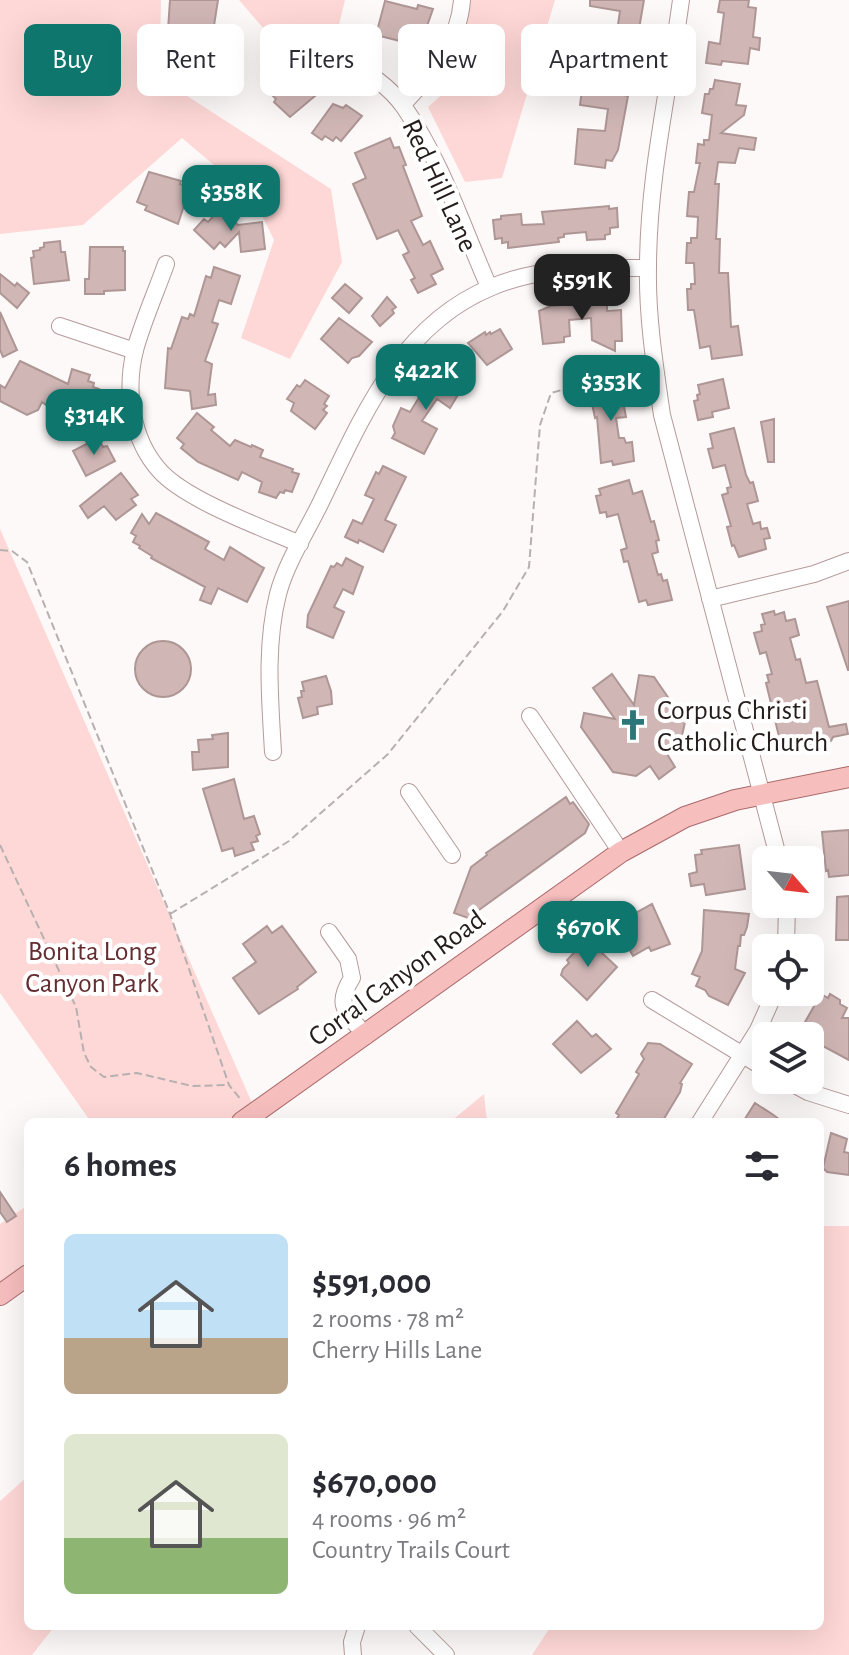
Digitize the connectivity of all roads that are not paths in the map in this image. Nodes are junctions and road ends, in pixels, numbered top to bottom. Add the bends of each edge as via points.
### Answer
1 (462, 0) edge
2 (681, 0) edge
3 (382, 86) edge
4 (403, 104) junction
5 (166, 264) dead end
6 (648, 268) junction
7 (489, 287) junction
8 (60, 326) dead end
9 (135, 351) junction
10 (300, 544) junction
11 (849, 561) edge
12 (710, 599) junction
13 (530, 716) dead end
14 (273, 752) dead end
15 (849, 777) edge
16 (409, 792) dead end
17 (760, 795) junction
18 (775, 846) edge
19 (621, 852) junction
20 (452, 855) dead end
21 (329, 932) dead end
22 (652, 1000) dead end
23 (769, 1006) edge
24 (366, 1036) junction
25 (742, 1054) junction
26 (752, 1060) edge
27 (814, 1094) edge
28 (849, 1105) edge
29 (248, 1118) edge
30 (702, 1118) edge
31 (24, 1278) edge
32 (0, 1295) edge
33 (356, 1630) edge
34 (421, 1630) edge
35 (353, 1655) edge
36 (446, 1655) edge

1 - 4 street via 447,51
2 - 6 street via 658,147
3 - 4 street, Red Hill Lane
4 - 7 street, Red Hill Lane
5 - 9 street
6 - 7 street via 581,268
6 - 12 street via 662,415
7 - 10 street via 430,326 393,365 367,405
8 - 9 street
9 - 10 street via 133,421 161,472 200,499
10 - 14 street via 279,591 271,631
11 - 12 street
12 - 17 street
13 - 19 street
15 - 17 main road, Corral Canyon Road
16 - 20 street
17 - 18 street
17 - 19 main road, Corral Canyon Road via 685,817
19 - 24 main road, Corral Canyon Road
21 - 24 street via 348,959 352,978 342,993 343,1008
22 - 25 street
23 - 25 street
24 - 29 main road, Corral Canyon Road
25 - 26 street
25 - 30 street
27 - 28 street
31 - 32 main road
33 - 35 street
34 - 36 street

